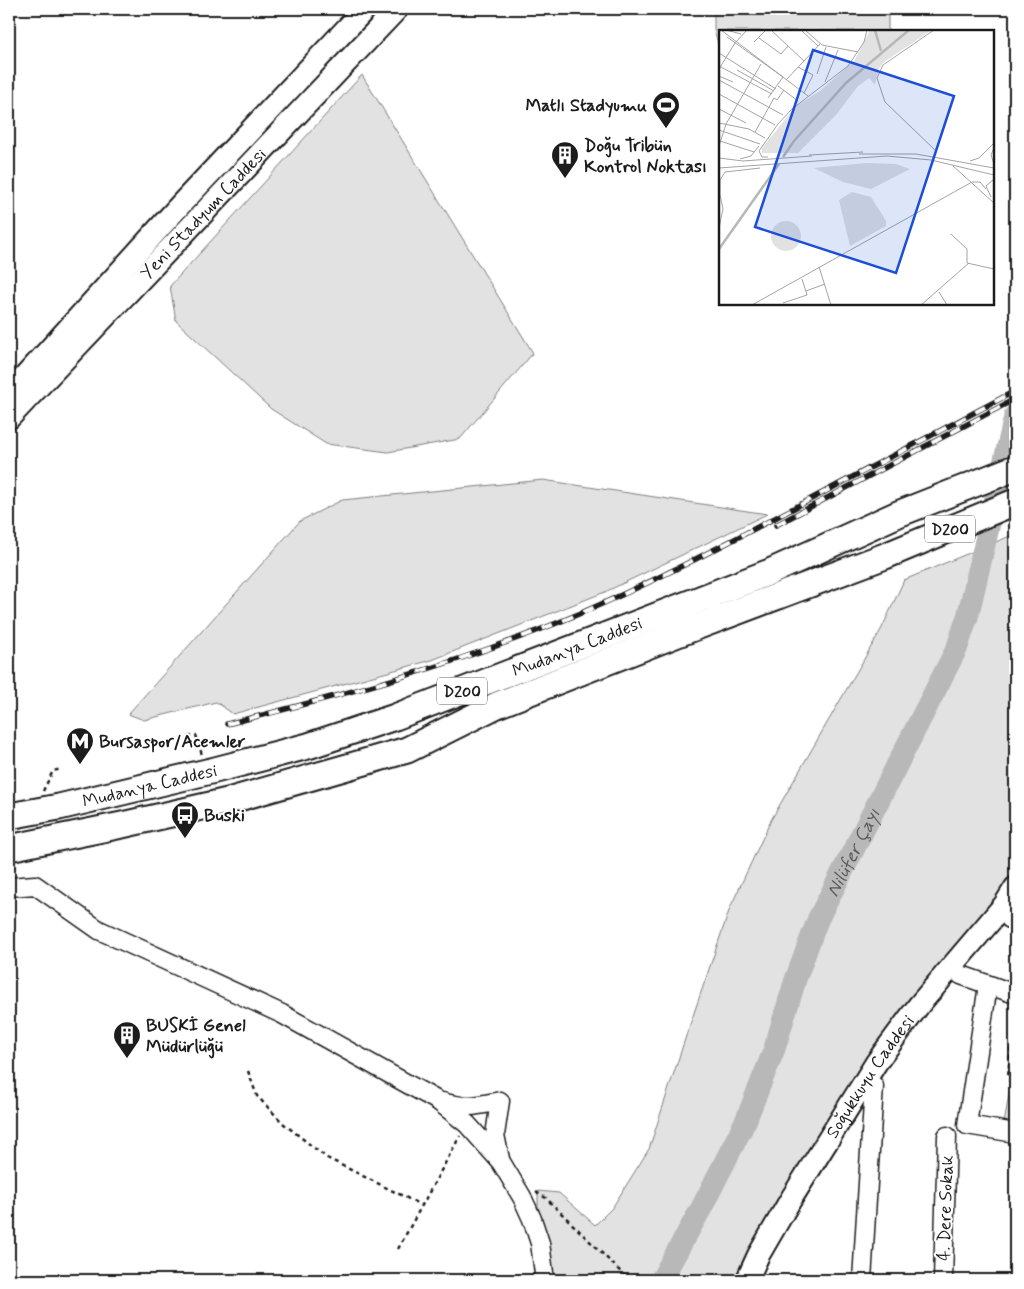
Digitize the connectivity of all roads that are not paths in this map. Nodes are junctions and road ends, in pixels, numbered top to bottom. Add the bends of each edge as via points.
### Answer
1 (365, 9) edge
2 (397, 9) edge
3 (9, 394) edge
4 (9, 418) edge
5 (1015, 468) edge
6 (1015, 502) edge
7 (1015, 512) edge
8 (887, 560) junction
9 (9, 816) edge
10 (12, 858) edge
11 (9, 887) edge
12 (1015, 888) edge
13 (1013, 917) edge
14 (961, 976) junction
15 (988, 985) junction
16 (1015, 994) edge
17 (874, 1086) junction
18 (438, 1101) junction
19 (1015, 1133) edge
20 (947, 1136) dead end
21 (501, 1162) junction
22 (543, 1280) edge
23 (747, 1280) edge
24 (757, 1280) edge
25 (862, 1280) edge
26 (943, 1280) edge

1 - 3 main road, Yeni Stadyum Caddesi via 182,203
2 - 4 main road, Yeni Stadyum Caddesi
5 - 9 highway, Mudanya Caddesi / D200 via 898,514 770,572 395,717 308,746 207,772 59,808
6 - 8 highway, Mudanya Caddesi / D200
7 - 8 highway
8 - 10 highway, Mudanya Caddesi / D200 via 680,633 497,705 407,750
11 - 18 street via 35,885 99,930 282,1014
12 - 23 main road, Soğukkuyu Caddesi via 876,1063 791,1198
13 - 14 main road, Soğukkuyu Caddesi
14 - 15 street
14 - 17 main road, Soğukkuyu Caddesi
15 - 16 street
15 - 19 street via 967,1125
17 - 24 main road, Soğukkuyu Caddesi
17 - 25 street
18 - 21 street via 467,1124
18 - 21 street via 458,1107 500,1100 495,1135
20 - 26 street, 4. Dere Sokak
21 - 22 street via 532,1219 540,1243

